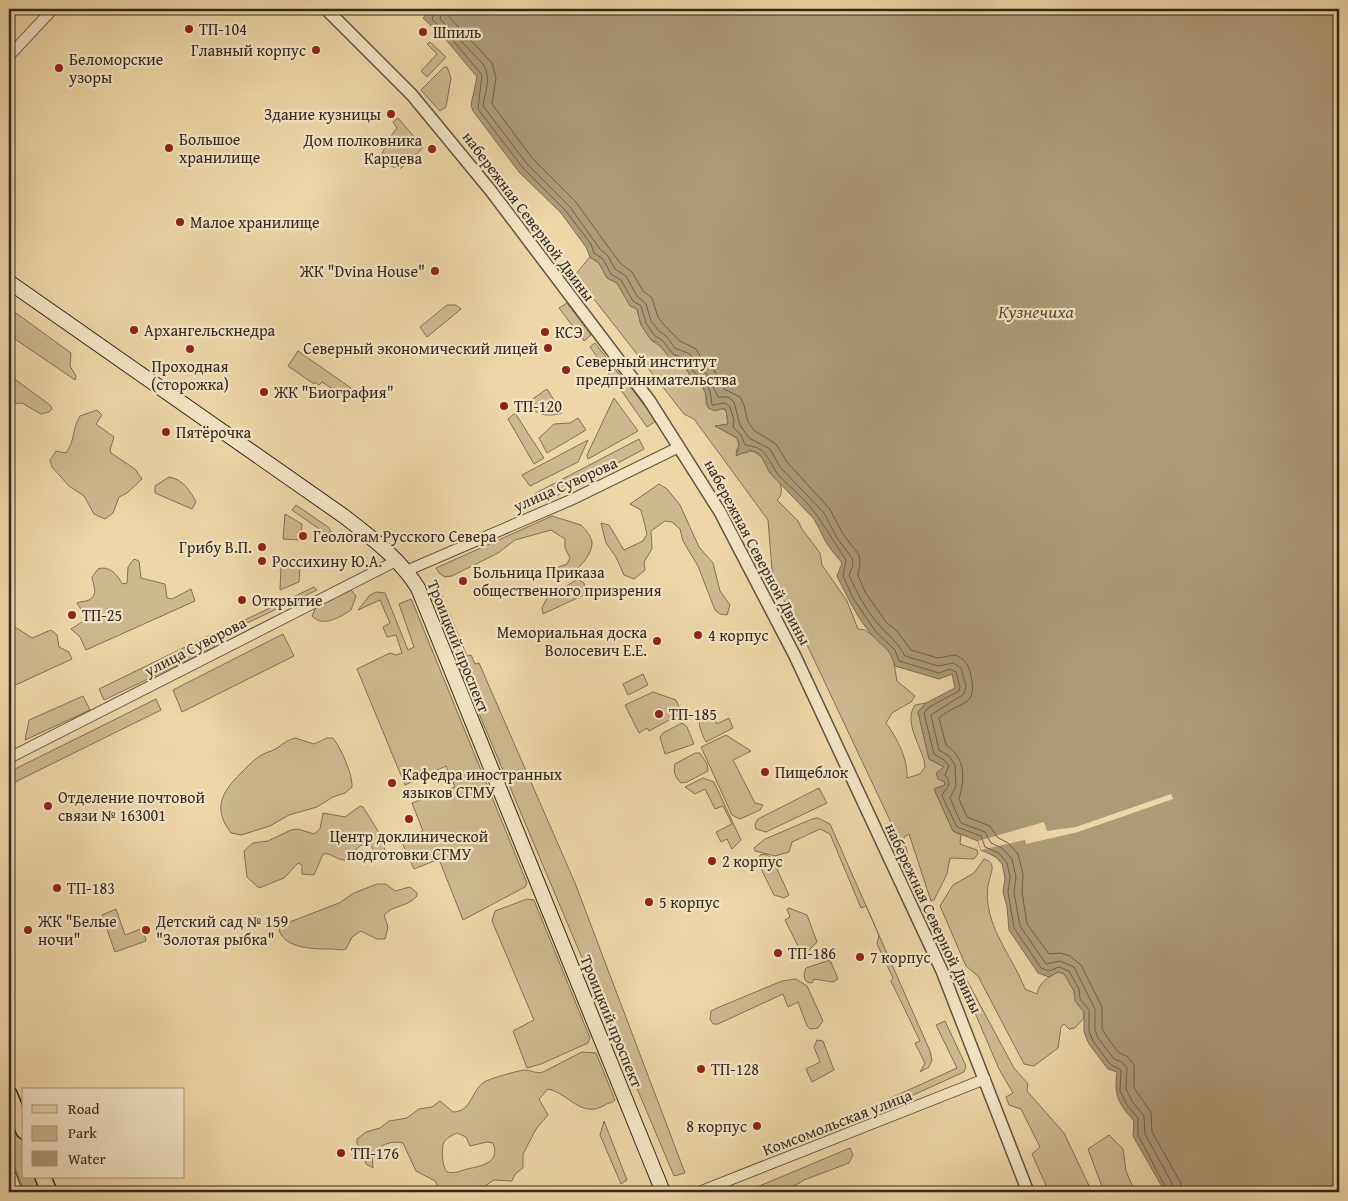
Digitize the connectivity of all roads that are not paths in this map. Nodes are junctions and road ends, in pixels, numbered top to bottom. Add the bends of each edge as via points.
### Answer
1 (53, 9) edge
2 (326, 9) edge
3 (9, 56) edge
4 (9, 282) edge
5 (679, 447) junction
6 (396, 561) junction
7 (406, 571) junction
8 (9, 758) edge
9 (985, 1079) junction
10 (9, 1094) edge
11 (22, 1125) edge
12 (9, 1176) edge
13 (43, 1178) edge
14 (15, 1192) edge
15 (49, 1192) edge
16 (663, 1192) edge
17 (699, 1192) edge
18 (1028, 1192) edge

1 - 3 street
2 - 5 street, набережная Северной Двины via 412,95 451,140 649,400
4 - 6 main road, Троицкий проспект via 345,517
5 - 7 street, улица Суворова via 572,499
5 - 9 street, набережная Северной Двины via 720,512 795,656 942,971
6 - 7 main road, Троицкий проспект
6 - 8 street, улица Суворова
7 - 16 main road, Троицкий проспект via 418,588
9 - 17 street, Комсомольская улица
9 - 18 street, набережная Северной Двины
10 - 11 main road
12 - 14 main road
13 - 15 main road

